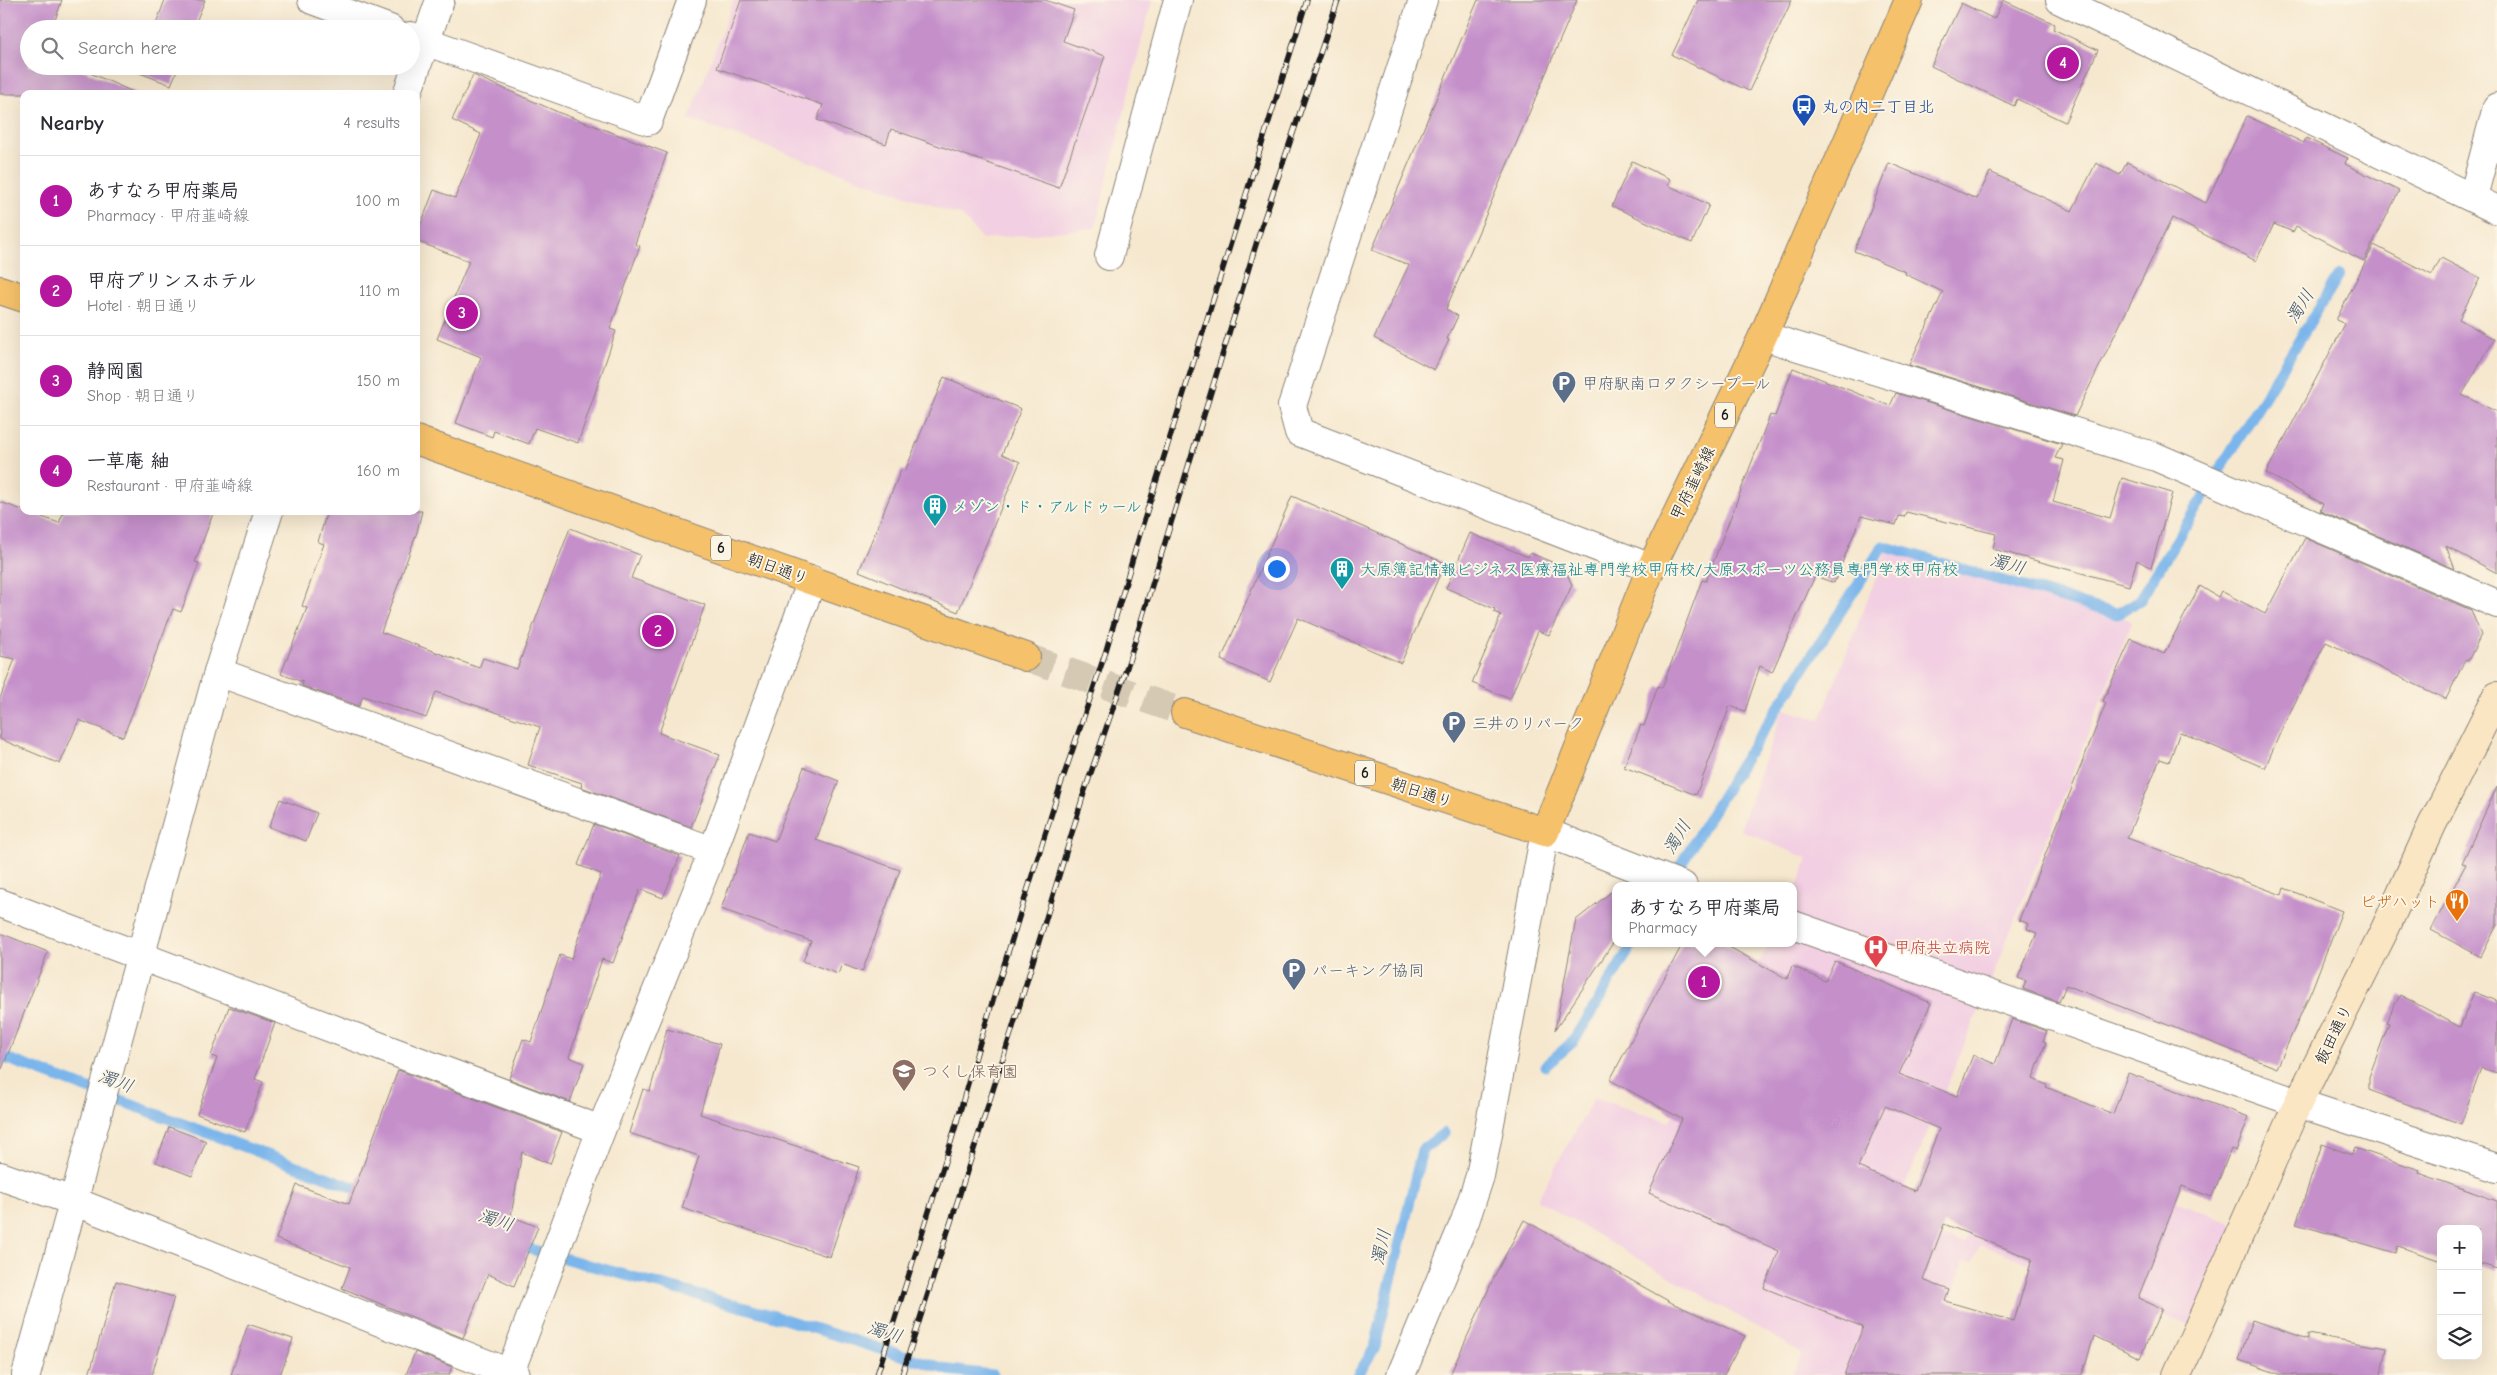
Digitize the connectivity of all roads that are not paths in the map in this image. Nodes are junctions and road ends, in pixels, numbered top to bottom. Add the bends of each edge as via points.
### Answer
1 (312, 0) edge
2 (440, 0) edge
3 (692, 0) edge
4 (1178, 0) edge
5 (1422, 0) edge
6 (1909, 0) edge
7 (2060, 0) edge
8 (366, 20) edge
9 (420, 35) edge
10 (420, 40) edge
11 (411, 75) edge
12 (408, 90) edge
13 (2497, 107) edge
14 (2473, 197) junction
15 (2497, 210) edge
16 (1109, 256) dead end
17 (0, 290) edge
18 (20, 297) edge
19 (1763, 336) junction
20 (420, 441) edge
21 (268, 515) edge
22 (1651, 568) junction
23 (812, 580) junction
24 (2497, 604) edge
25 (1026, 658) tunnel mouth
26 (218, 672) junction
27 (2497, 696) edge
28 (1185, 713) tunnel mouth
29 (1546, 832) junction
30 (713, 851) junction
31 (1673, 882) edge
32 (0, 903) edge
33 (1797, 926) edge
34 (141, 956) junction
35 (2298, 1103) junction
36 (601, 1130) junction
37 (2497, 1168) edge
38 (0, 1176) edge
39 (73, 1201) junction
40 (511, 1374) edge
41 (26, 1375) edge
42 (1401, 1375) edge
43 (2177, 1375) edge

1 - 8 street
2 - 9 street
3 - 10 street via 648,121
4 - 16 street
5 - 22 street via 1292,406 1299,432
6 - 19 main road, 甲府韮崎線 / 6
7 - 14 street
11 - 12 street
13 - 14 street
14 - 15 street
17 - 18 main road
19 - 22 main road, 甲府韮崎線 / 6
19 - 24 street via 2156,457
20 - 23 main road, 朝日通り / 6
21 - 26 street
22 - 29 main road, 甲府韮崎線 / 6
23 - 25 main road, 朝日通り / 6
23 - 30 street
26 - 30 street
26 - 34 street
27 - 35 main road, 飯田通り
28 - 29 main road, 朝日通り / 6
29 - 31 street
29 - 42 street via 1480,1176 1466,1221
30 - 36 street
32 - 34 street
33 - 35 street
34 - 36 street
34 - 39 street
35 - 37 street
35 - 43 main road, 飯田通り
36 - 40 street
38 - 39 street
39 - 40 street
39 - 41 street

